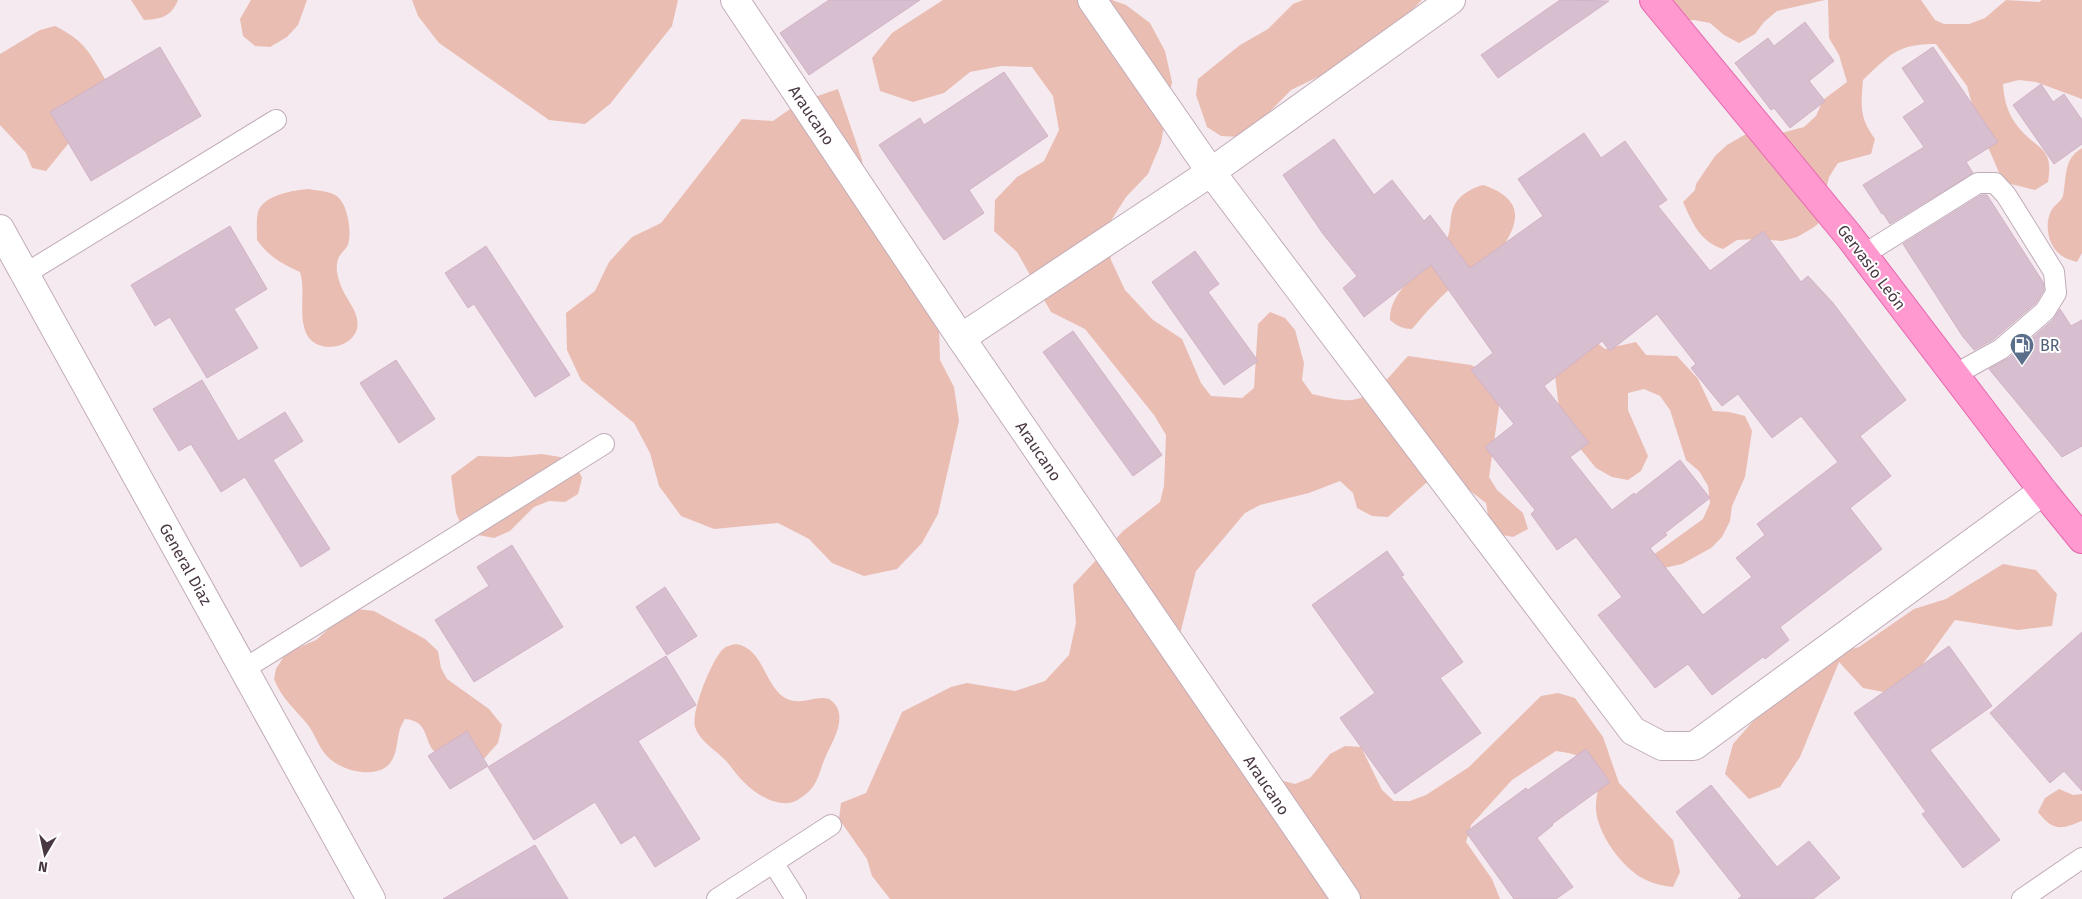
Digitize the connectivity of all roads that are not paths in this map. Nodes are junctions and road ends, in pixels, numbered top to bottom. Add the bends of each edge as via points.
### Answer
1 (735, 0) edge
2 (1092, 0) edge
3 (1451, 0) edge
4 (1654, 0) edge
5 (276, 120) dead end
6 (1211, 172) junction
7 (0, 229) edge
8 (1863, 255) junction
9 (25, 274) junction
10 (961, 338) junction
11 (1954, 375) junction
12 (604, 444) dead end
13 (2042, 492) junction
14 (2082, 539) edge
15 (244, 669) junction
16 (831, 825) dead end
17 (2082, 858) edge
18 (774, 864) junction
19 (371, 899) edge
20 (718, 899) edge
21 (796, 899) edge
22 (1346, 899) edge
23 (2022, 899) edge

1 - 10 street, Araucano
2 - 6 street
3 - 6 street
4 - 8 main road, Gervasio León
5 - 9 lane
6 - 10 street
6 - 13 street via 1633,731 1662,746 1694,746
7 - 9 street, General Diaz
8 - 11 main road, Gervasio León
8 - 11 lane via 1978,183 1995,184 2006,195 2054,272 2056,293 2045,311 2001,349
9 - 15 street, General Diaz
10 - 22 street, Araucano
11 - 13 main road, Gervasio León
12 - 15 lane
13 - 14 main road, Gervasio León
15 - 19 street, General Diaz
16 - 18 lane
17 - 23 lane
18 - 20 lane
18 - 21 lane

